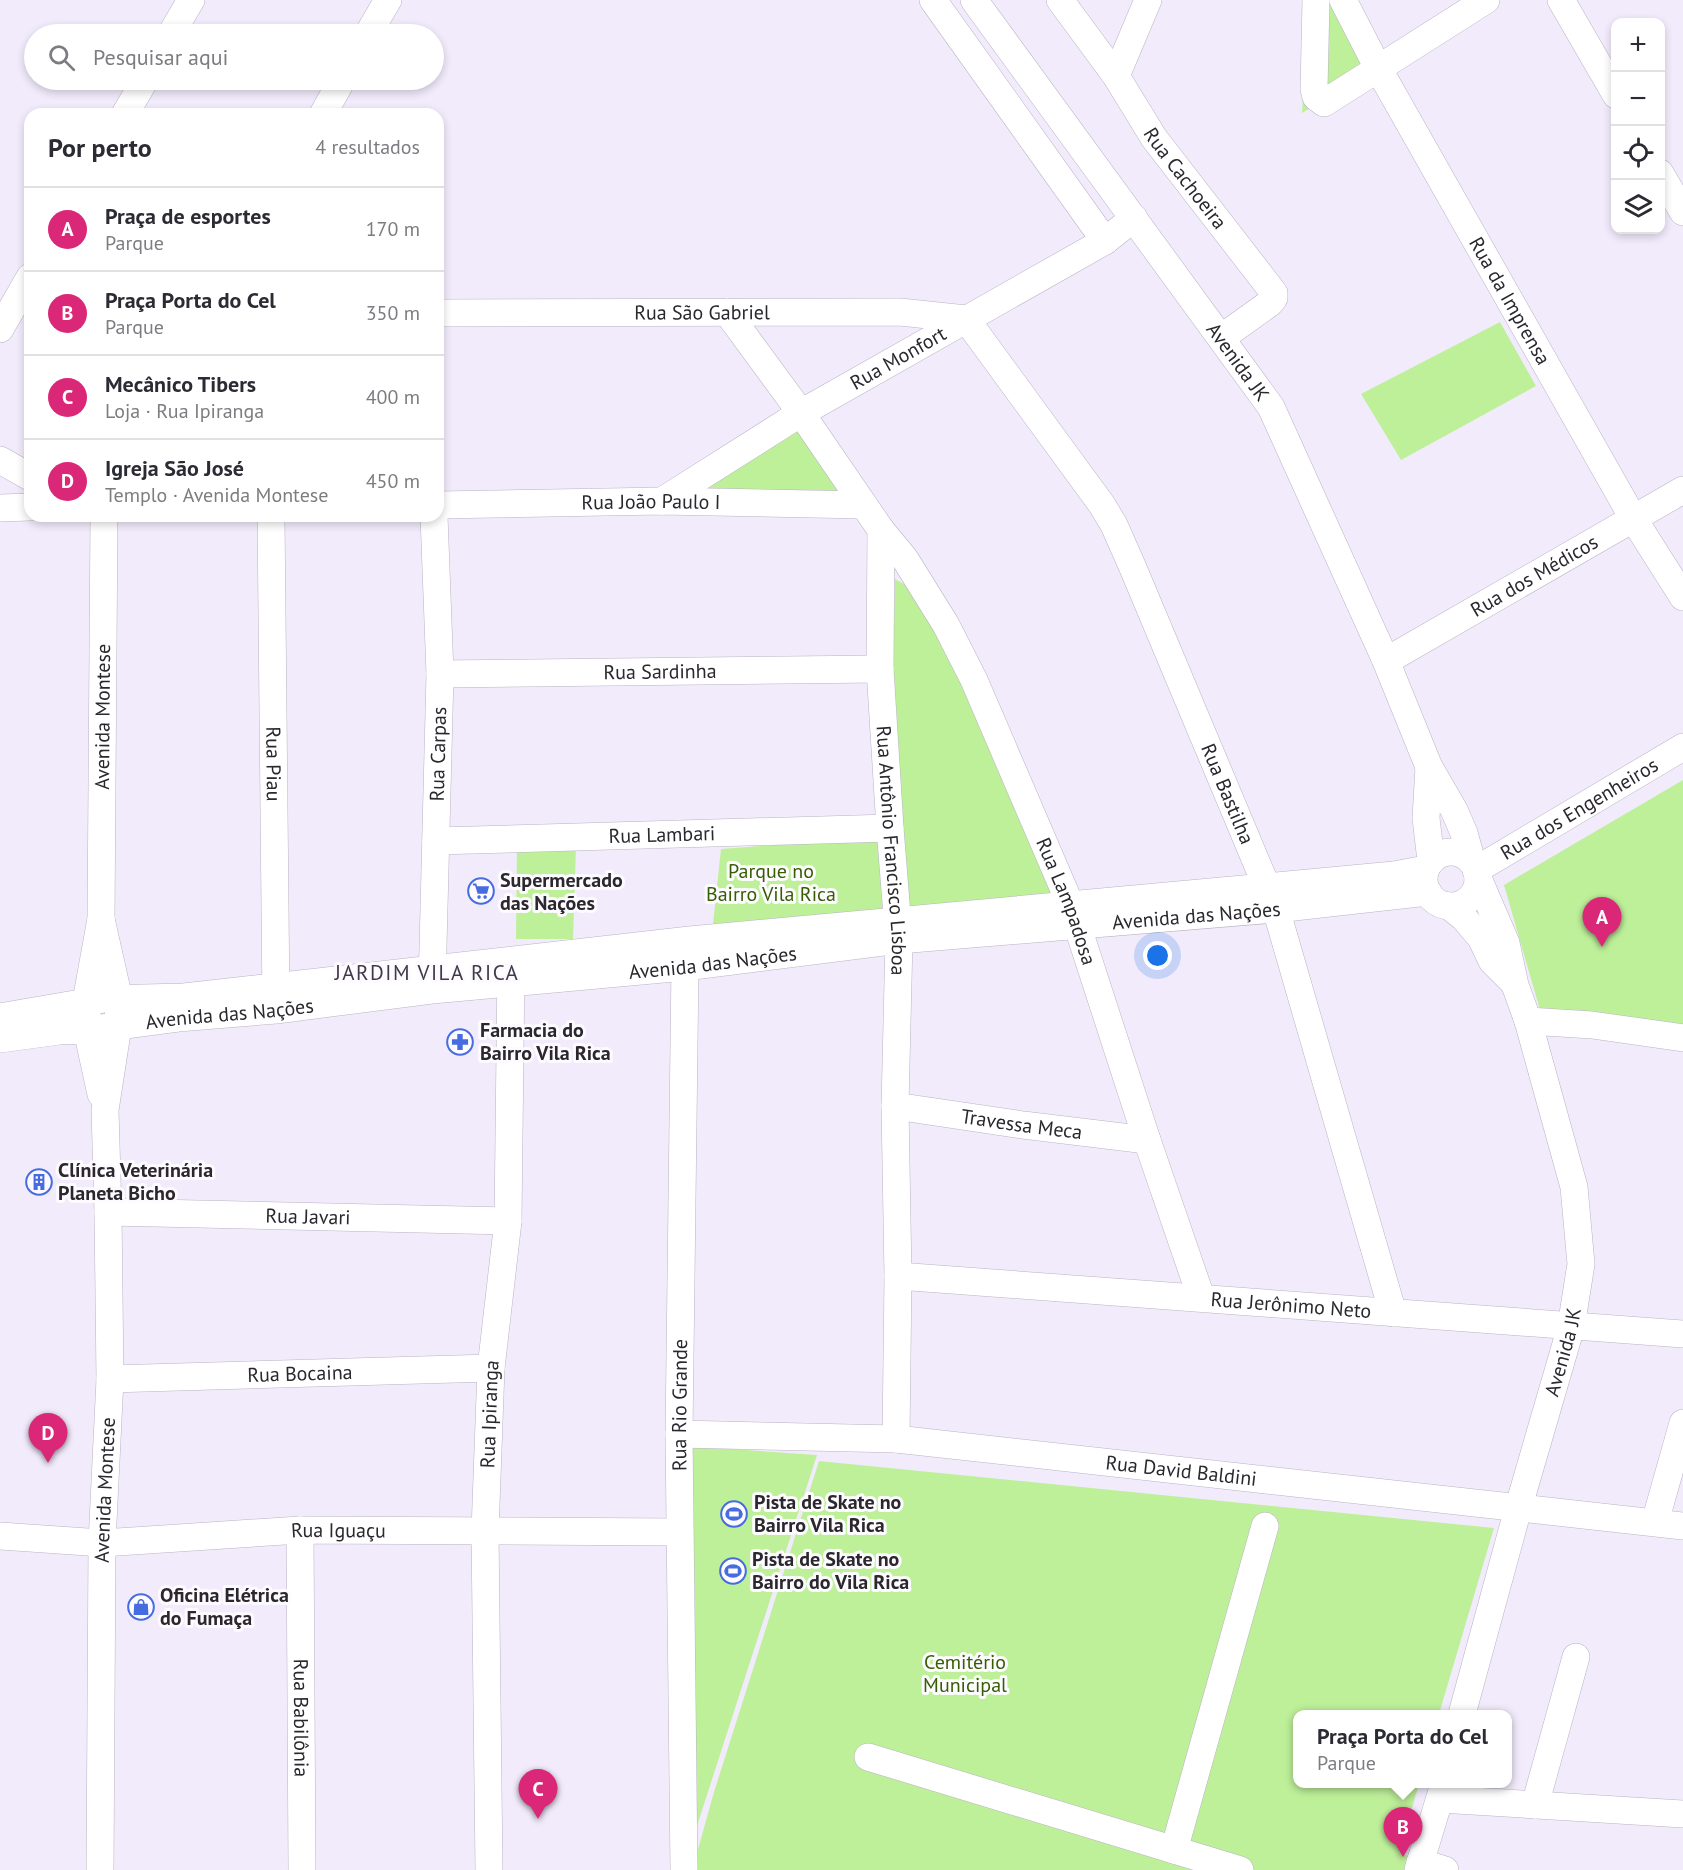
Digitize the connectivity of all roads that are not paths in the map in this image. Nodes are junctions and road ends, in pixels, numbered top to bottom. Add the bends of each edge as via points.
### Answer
1 (191, 0) edge
2 (388, 0) edge
3 (933, 0) edge
4 (974, 0) edge
5 (1060, 0) edge
6 (1148, 0) edge
7 (1316, 0) edge
8 (1343, 0) edge
9 (1486, 0) edge
10 (1561, 0) edge
11 (177, 24) edge
12 (375, 24) edge
13 (1378, 68) junction
14 (1116, 76) junction
15 (1611, 86) edge
16 (139, 90) edge
17 (336, 90) edge
18 (128, 108) edge
19 (326, 108) edge
20 (1664, 180) edge
21 (1683, 212) edge
22 (1134, 218) junction
23 (1105, 241) junction
24 (24, 287) edge
25 (727, 312) junction
26 (444, 313) edge
27 (966, 319) junction
28 (0, 329) edge
29 (1221, 338) junction
30 (801, 413) junction
31 (0, 460) edge
32 (24, 474) edge
33 (1683, 490) edge
34 (662, 501) junction
35 (444, 505) edge
36 (863, 505) junction
37 (24, 507) edge
38 (0, 508) edge
39 (1633, 518) junction
40 (104, 522) edge
41 (271, 522) edge
42 (434, 522) edge
43 (881, 530) junction
44 (1683, 597) edge
45 (1386, 661) junction
46 (880, 669) junction
47 (440, 674) junction
48 (1683, 747) edge
49 (1429, 767) junction
50 (890, 828) junction
51 (436, 841) junction
52 (1475, 870) junction
53 (1434, 882) junction
54 (1272, 898) junction
55 (1074, 915) junction
56 (101, 919) junction
57 (898, 931) junction
58 (690, 940) junction
59 (685, 967) junction
60 (511, 971) junction
61 (432, 979) junction
62 (1515, 984) junction
63 (119, 999) junction
64 (276, 999) junction
65 (87, 1000) junction
66 (0, 1017) edge
67 (1528, 1021) junction
68 (118, 1026) junction
69 (87, 1030) junction
70 (1683, 1038) edge
71 (0, 1039) edge
72 (895, 1106) junction
73 (105, 1110) junction
74 (1147, 1140) junction
75 (108, 1212) junction
76 (508, 1221) junction
77 (898, 1276) junction
78 (1201, 1297) junction
79 (1393, 1313) junction
80 (1571, 1327) junction
81 (1683, 1334) edge
82 (491, 1368) junction
83 (110, 1379) junction
84 (1683, 1423) edge
85 (678, 1434) junction
86 (896, 1439) junction
87 (1518, 1509) junction
88 (1655, 1522) junction
89 (1265, 1526) dead end
90 (1683, 1526) edge
91 (300, 1530) junction
92 (485, 1532) junction
93 (679, 1532) junction
94 (0, 1536) edge
95 (102, 1543) junction
96 (1576, 1657) dead end
97 (1463, 1710) edge
98 (868, 1757) dead end
99 (1442, 1791) edge
100 (1535, 1805) junction
101 (1683, 1814) edge
102 (1174, 1850) junction
103 (1419, 1866) edge
104 (100, 1870) edge
105 (302, 1870) edge
106 (489, 1870) edge
107 (684, 1870) edge
108 (1240, 1870) edge
109 (1445, 1870) edge

1 - 11 street
2 - 12 street
3 - 23 street
4 - 22 street, Avenida JK
5 - 14 street, Rua Cachoeira
6 - 14 street
7 - 13 street via 1316,97 1324,103
8 - 13 street, Rua da Imprensa
9 - 13 street
10 - 15 street
13 - 39 street, Rua da Imprensa
14 - 29 street, Rua Cachoeira via 1154,138 1274,293 1270,303
16 - 18 street
17 - 19 street
20 - 21 street
22 - 23 street, Rua Monfort
22 - 29 street, Avenida JK
23 - 27 street, Rua Monfort
24 - 28 street
25 - 26 street, Rua São Gabriel
25 - 27 street, Rua São Gabriel via 900,312
25 - 30 street
27 - 30 street, Rua Monfort
27 - 54 street, Rua Bastilha via 1114,525
29 - 45 street, Avenida JK via 1271,406
30 - 34 street, Rua Monfort
30 - 36 street
31 - 32 street
33 - 39 street, Rua dos Médicos
34 - 35 street, Rua João Paulo I
34 - 36 street, Rua João Paulo I
36 - 43 street
37 - 38 street
39 - 44 street, Rua da Imprensa
39 - 45 street, Rua dos Médicos
40 - 56 street, Avenida Montese
41 - 64 street, Rua Piau
42 - 47 street, Rua Carpas
43 - 46 street, Rua Antônio Francisco Lisboa
43 - 55 street, Rua Lampadosa via 946,625 970,671
45 - 49 street, Avenida JK
46 - 47 street, Rua Sardinha
46 - 50 street, Rua Antônio Francisco Lisboa
47 - 51 street, Rua Carpas
48 - 52 street, Rua dos Engenheiros
49 - 52 street, Avenida JK via 1458,818
49 - 53 street, Avenida JK via 1426,818
50 - 51 street, Rua Lambari
50 - 57 street, Rua Antônio Francisco Lisboa
51 - 61 street, Rua Carpas
52 - 53 street via 1465,856 1447,852 1439,855
52 - 53 street via 1476,887 1472,895 1458,904
52 - 62 street, Avenida JK via 1506,943
53 - 54 street, Avenida das Nações via 1394,875
53 - 62 street, Avenida JK via 1481,938 1492,961
54 - 55 street, Avenida das Nações
54 - 79 street, Rua Bastilha
55 - 57 street, Avenida das Nações
55 - 74 street, Rua Lampadosa
56 - 63 street, Avenida Montese
56 - 65 street, Avenida Montese
57 - 58 street, Avenida das Nações
57 - 59 street, Avenida das Nações
57 - 72 street, Rua Antônio Francisco Lisboa
58 - 59 street, Rua Rio Grande
58 - 60 street, Avenida das Nações
59 - 60 street, Avenida das Nações
59 - 85 street, Rua Rio Grande
60 - 61 street, Avenida das Nações
60 - 76 street, Rua Ipiranga
61 - 64 street, Avenida das Nações
62 - 67 street, Avenida JK
63 - 64 street, Avenida das Nações
63 - 65 street, Avenida das Nações
63 - 68 street, Avenida Montese
64 - 68 street, Avenida das Nações
65 - 66 street, Avenida das Nações
65 - 69 street, Avenida Montese
67 - 70 street via 1592,1025
67 - 80 street, Avenida JK via 1574,1187 1581,1264
68 - 69 street, Avenida das Nações
68 - 73 street, Avenida Montese
69 - 71 street, Avenida das Nações
69 - 73 street, Avenida Montese
72 - 74 street, Travessa Meca
72 - 77 street, Rua Antônio Francisco Lisboa
73 - 75 street, Avenida Montese
74 - 78 street, Rua Lampadosa
75 - 76 street, Rua Javari
75 - 83 street, Avenida Montese
76 - 82 street, Rua Ipiranga
77 - 78 street, Rua Jerônimo Neto
77 - 86 street, Rua Antônio Francisco Lisboa
78 - 79 street, Rua Jerônimo Neto
79 - 80 street, Rua Jerônimo Neto
80 - 81 street, Rua Jerônimo Neto
80 - 87 street, Avenida JK
82 - 83 street, Rua Bocaina
82 - 92 street, Rua Ipiranga
83 - 95 street, Avenida Montese
84 - 88 street
85 - 86 street, Rua David Baldini
85 - 93 street, Rua Rio Grande
86 - 87 street, Rua David Baldini
87 - 88 street, Rua David Baldini
87 - 97 street, Avenida JK
88 - 90 street, Rua David Baldini
89 - 102 street
91 - 92 street, Rua Iguaçu
91 - 95 street, Rua Iguaçu
91 - 105 street, Rua Babilônia
92 - 93 street, Rua Iguaçu
92 - 106 street, Rua Ipiranga
93 - 107 street, Rua Rio Grande
94 - 95 street, Rua Iguaçu
95 - 104 street, Avenida Montese
96 - 100 street
98 - 102 street
99 - 100 street
99 - 103 street
100 - 101 street
102 - 108 street
103 - 109 street

